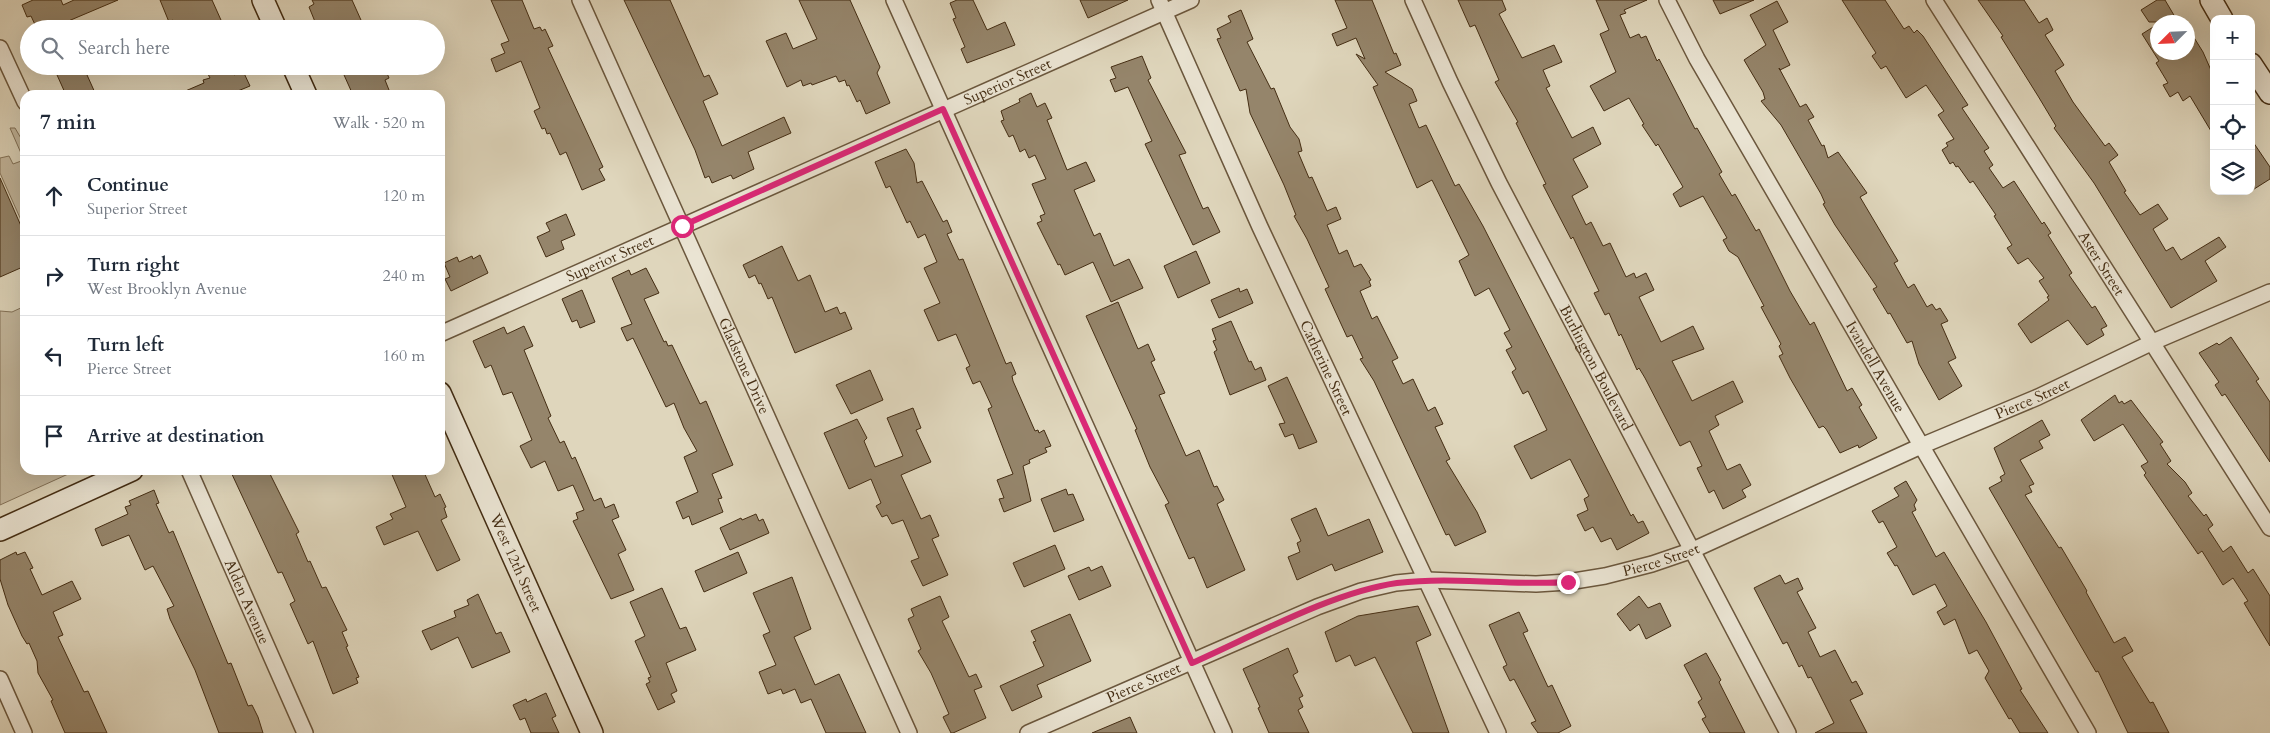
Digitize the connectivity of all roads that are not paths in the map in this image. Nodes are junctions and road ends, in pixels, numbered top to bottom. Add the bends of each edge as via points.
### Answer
1 (263, 0) edge
2 (580, 0) edge
3 (894, 0) edge
4 (1191, 0) edge
5 (1413, 0) edge
6 (1667, 0) edge
7 (1934, 0) edge
8 (2211, 0) edge
9 (1161, 6) edge
10 (2220, 15) edge
11 (272, 20) edge
12 (0, 48) edge
13 (2255, 70) edge
14 (297, 75) edge
15 (304, 90) edge
16 (20, 91) edge
17 (2270, 93) edge
18 (943, 109) junction
19 (682, 226) junction
20 (2270, 292) edge
21 (445, 332) edge
22 (2153, 342) junction
23 (445, 404) edge
24 (1921, 446) junction
25 (121, 475) edge
26 (191, 475) edge
27 (2270, 528) edge
28 (0, 530) edge
29 (1693, 550) junction
30 (1427, 580) junction
31 (1192, 663) junction
32 (0, 679) edge
33 (24, 733) edge
34 (305, 733) edge
35 (592, 733) edge
36 (909, 733) edge
37 (1028, 733) edge
38 (1224, 733) edge
39 (1498, 733) edge
40 (1788, 733) edge
41 (2088, 733) edge

1 - 11 street
2 - 19 street, Gladstone Drive
3 - 18 street
4 - 9 street, Superior Street
5 - 29 street, Burlington Boulevard via 1499,183
6 - 24 street, Ivandell Avenue via 1696,59
7 - 22 street, Aster Street
8 - 10 street
9 - 18 street, Superior Street
9 - 30 street, Catherine Street via 1260,227
12 - 16 street
13 - 17 street
14 - 15 street
18 - 19 street, Superior Street
18 - 31 street
19 - 21 street, Superior Street
19 - 36 street, Gladstone Drive
20 - 22 street, Pierce Street
22 - 24 street, Pierce Street
22 - 27 street, Aster Street
23 - 35 street, West 12th Street
24 - 29 street, Pierce Street
24 - 41 street, Ivandell Avenue
25 - 28 street
26 - 34 street, Alden Avenue
29 - 30 street, Pierce Street via 1615,574 1568,582
29 - 40 street, Burlington Boulevard
30 - 31 street, Pierce Street via 1396,583 1352,594
30 - 39 street, Catherine Street
31 - 37 street, Pierce Street
31 - 38 street
32 - 33 street

